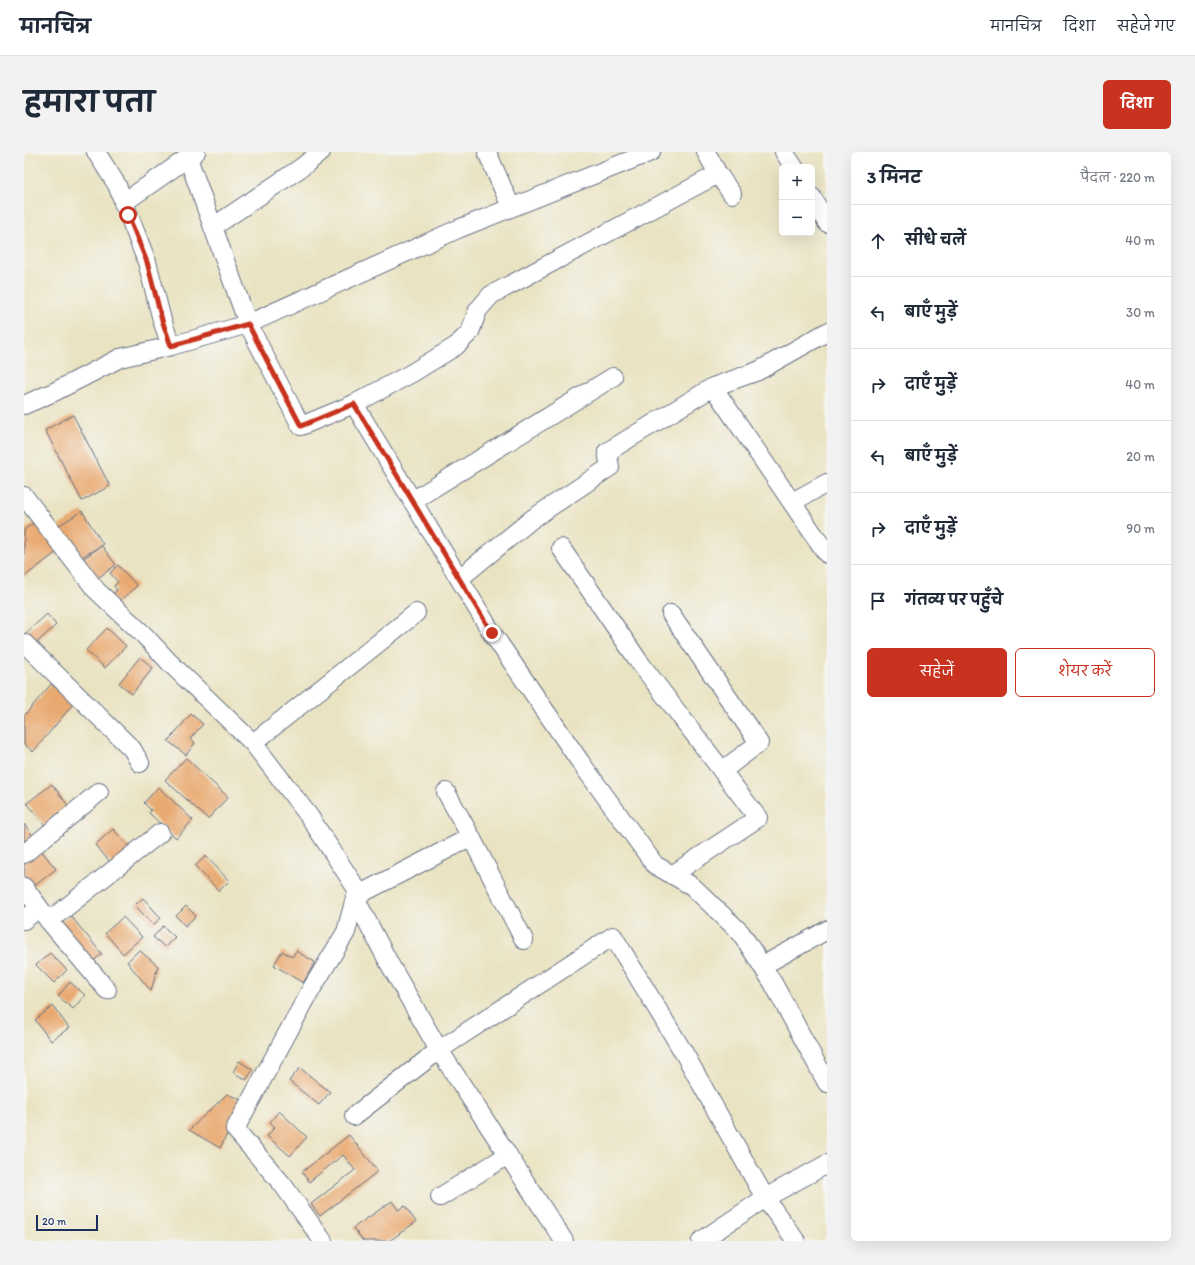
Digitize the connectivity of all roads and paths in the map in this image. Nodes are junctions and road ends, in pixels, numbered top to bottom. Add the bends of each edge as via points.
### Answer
1 (96, 152) edge
2 (321, 152) edge
3 (487, 152) edge
4 (651, 152) edge
5 (706, 152) edge
6 (784, 152) edge
7 (192, 155) edge
8 (792, 164) edge
9 (718, 174) junction
10 (732, 194) dead end
11 (814, 200) edge
12 (123, 203) junction
13 (511, 208) junction
14 (827, 223) edge
15 (213, 227) junction
16 (248, 324) junction
17 (827, 332) edge
18 (171, 346) junction
19 (613, 377) dead end
20 (712, 387) junction
21 (354, 404) junction
22 (24, 405) edge
23 (827, 483) edge
24 (24, 496) edge
25 (412, 501) junction
26 (792, 502) junction
27 (561, 548) dead end
28 (827, 554) edge
29 (460, 578) junction
30 (416, 613) dead end
31 (671, 614) dead end
32 (24, 643) edge
33 (253, 743) junction
34 (140, 763) dead end
35 (722, 771) junction
36 (99, 792) dead end
37 (446, 792) dead end
38 (160, 833) dead end
39 (471, 837) junction
40 (24, 854) edge
41 (672, 875) junction
42 (24, 887) edge
43 (358, 896) junction
44 (44, 914) junction
45 (24, 920) edge
46 (827, 930) edge
47 (524, 940) dead end
48 (762, 966) junction
49 (107, 990) dead end
50 (439, 1050) junction
51 (827, 1083) edge
52 (354, 1116) dead end
53 (508, 1155) junction
54 (827, 1164) edge
55 (440, 1197) dead end
56 (765, 1198) junction
57 (323, 1241) edge
58 (564, 1241) edge
59 (701, 1241) edge
60 (796, 1241) edge

1 - 12 street via 117,185
2 - 15 street
3 - 13 street
4 - 13 street
5 - 9 street
6 - 8 street
7 - 12 street
7 - 15 street
9 - 10 street
9 - 21 street via 491,295 478,310 470,332 456,346
11 - 14 street
12 - 18 street via 147,262
13 - 16 street via 458,229
15 - 16 street
16 - 18 street
16 - 21 street via 301,426
17 - 20 street via 758,371
18 - 22 street via 120,358
19 - 25 street
20 - 26 street
20 - 29 street via 607,452 610,467 532,519
21 - 25 street
23 - 26 street
24 - 33 street via 96,590
25 - 29 street
26 - 28 street
27 - 35 street via 640,663
29 - 41 street via 492,633 581,763 655,865
30 - 33 street
31 - 35 street via 759,743
32 - 34 street via 132,750
33 - 43 street via 309,816
35 - 41 street via 758,818
36 - 40 street
37 - 39 street
38 - 44 street
39 - 43 street
39 - 47 street
41 - 48 street via 692,886 741,933
42 - 44 street
43 - 50 street via 389,963
43 - 57 street via 346,932 312,988 235,1129 283,1185
44 - 45 street
44 - 49 street
46 - 48 street
48 - 51 street
50 - 52 street
50 - 53 street
50 - 56 street via 613,936 684,1053
53 - 55 street
53 - 58 street
54 - 56 street
56 - 59 street
56 - 60 street

